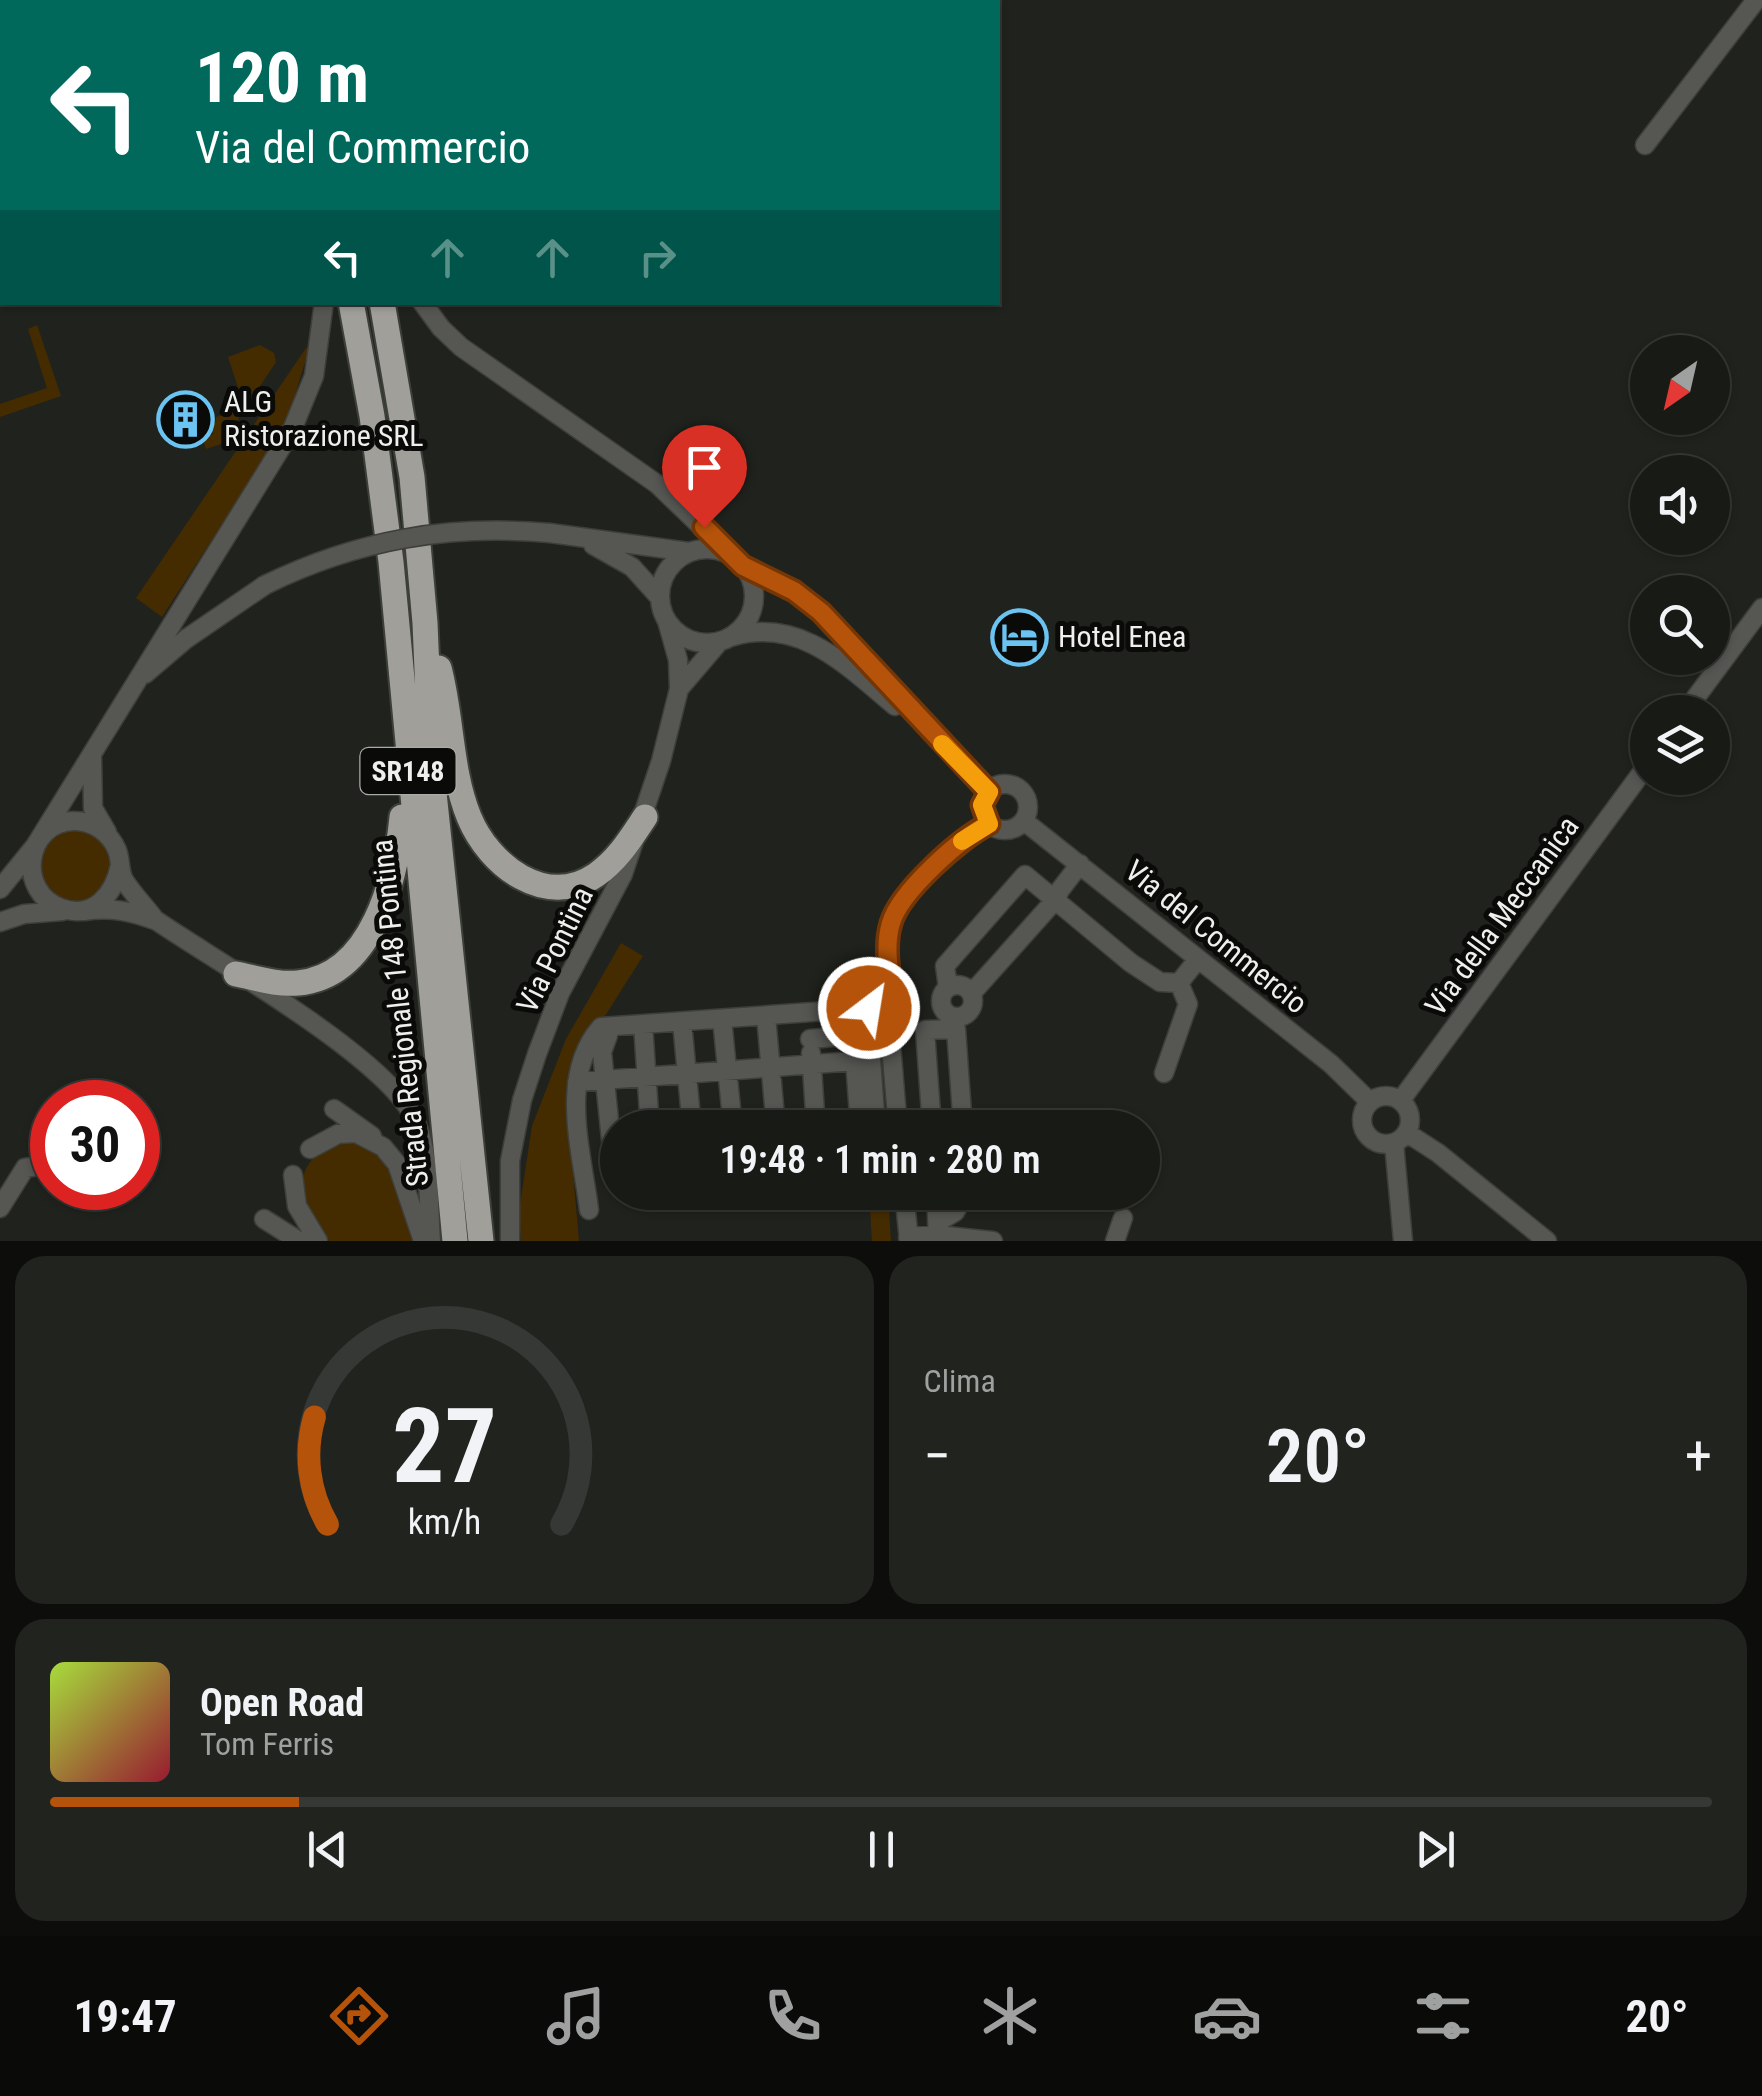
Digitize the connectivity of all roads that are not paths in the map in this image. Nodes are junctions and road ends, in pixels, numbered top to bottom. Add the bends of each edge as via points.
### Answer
1 (1756, 0) edge
2 (1645, 145) dead end
3 (324, 305) edge
4 (351, 305) edge
5 (383, 305) edge
6 (424, 305) edge
7 (550, 533) junction
8 (689, 552) junction
9 (737, 561) junction
10 (660, 598) junction
11 (1762, 608) edge
12 (667, 621) junction
13 (425, 622) junction
14 (725, 639) junction
15 (136, 683) junction
16 (679, 688) junction
17 (1698, 695) edge
18 (404, 722) junction
19 (945, 747) junction
20 (93, 752) junction
21 (1630, 788) edge
22 (989, 792) junction
23 (645, 817) junction
24 (1024, 822) junction
25 (989, 824) junction
26 (109, 836) junction
27 (35, 846) junction
28 (1080, 864) junction
29 (120, 865) junction
30 (0, 889) edge
31 (1056, 900) junction
32 (75, 910) junction
33 (0, 922) edge
34 (157, 922) junction
35 (1198, 959) junction
36 (236, 974) junction
37 (1180, 983) junction
38 (971, 994) junction
39 (899, 999) junction
40 (869, 1008) junction
41 (950, 1009) junction
42 (809, 1012) junction
43 (766, 1016) junction
44 (722, 1018) junction
45 (682, 1022) junction
46 (643, 1024) junction
47 (610, 1026) junction
48 (890, 1033) junction
49 (810, 1039) junction
50 (812, 1064) junction
51 (771, 1067) junction
52 (727, 1070) junction
53 (1164, 1073) dead end
54 (687, 1074) junction
55 (646, 1076) junction
56 (605, 1080) junction
57 (576, 1082) junction
58 (1401, 1100) junction
59 (1370, 1102) junction
60 (334, 1110) dead end
61 (609, 1110) edge
62 (649, 1110) edge
63 (690, 1110) edge
64 (731, 1110) edge
65 (775, 1110) edge
66 (815, 1110) edge
67 (858, 1110) edge
68 (875, 1110) edge
69 (896, 1110) edge
70 (931, 1110) edge
71 (961, 1110) edge
72 (1401, 1138) junction
73 (383, 1147) junction
74 (310, 1149) dead end
75 (600, 1160) edge
76 (583, 1162) junction
77 (30, 1167) edge
78 (293, 1176) dead end
79 (0, 1208) edge
80 (588, 1210) dead end
81 (906, 1210) edge
82 (956, 1210) edge
83 (1123, 1218) dead end
84 (264, 1219) dead end
85 (937, 1233) edge
86 (908, 1239) edge
87 (299, 1241) edge
88 (318, 1241) edge
89 (423, 1241) edge
90 (431, 1241) edge
91 (455, 1241) edge
92 (481, 1241) edge
93 (510, 1241) edge
94 (993, 1241) edge
95 (1115, 1241) edge
96 (1403, 1241) edge
97 (1547, 1241) edge

1 - 2 street
3 - 15 street via 318,360 299,417
4 - 18 highway, Strada Regionale 148 Pontina / SR148 via 372,416
5 - 13 highway, Strada Regionale 148 Pontina / SR148 via 412,477
6 - 9 street via 461,347 657,484
7 - 8 street
7 - 10 street via 616,556
7 - 15 street, bridge via 452,530 405,536 308,564 186,639
8 - 9 street via 704,549
8 - 10 street via 667,570
9 - 14 street via 752,582 754,601 748,619
9 - 19 street via 821,612
10 - 12 street
11 - 17 street
12 - 14 street via 696,642
12 - 16 street, Via Pontina
13 - 23 highway via 466,808 504,866 542,886 578,884 622,852
13 - 92 highway, Strada Regionale 148 Pontina / SR148 via 431,764
14 - 16 street, Via Pontina
14 - 19 street via 767,630 803,638
15 - 20 street
16 - 23 street, Via Pontina
18 - 36 highway via 399,846 390,886 366,938 346,960 300,983
18 - 91 highway, Strada Regionale 148 Pontina / SR148
19 - 22 street
20 - 26 street via 93,808
20 - 27 street
21 - 58 street, Via della Meccanica
22 - 24 street via 1008,784 1022,790 1029,805
22 - 25 street via 982,805
23 - 93 street, Via Pontina via 536,1054 510,1162
24 - 25 street via 1009,830
24 - 28 street, Via del Commercio
25 - 39 street via 964,839 900,904 888,935
26 - 27 street via 75,821 48,830
26 - 29 street
27 - 30 street
27 - 32 street via 31,876 38,892 51,904
28 - 31 street
28 - 35 street, Via del Commercio
29 - 32 street via 116,886 103,902
29 - 34 street
31 - 37 street via 1131,963 1160,982
31 - 38 street
31 - 41 street via 1025,875 945,966
32 - 33 street
32 - 34 street via 132,911
34 - 36 street
35 - 37 street
35 - 59 street, Via del Commercio
36 - 90 street via 382,1076 408,1106 424,1152
37 - 53 street via 1188,1004
38 - 41 street via 970,1010
38 - 41 street via 961,986
39 - 40 street via 878,995
39 - 41 street
39 - 48 street via 906,1024
40 - 42 street
40 - 48 street via 872,1025
41 - 70 street via 925,1030
41 - 71 street
42 - 43 street
42 - 49 street
43 - 44 street
43 - 51 street
44 - 45 street
44 - 52 street
45 - 46 street
45 - 54 street
46 - 47 street
46 - 55 street
47 - 56 street via 602,1052
47 - 57 street via 592,1038
48 - 69 street
49 - 50 street
49 - 68 street via 857,1035 870,1045
50 - 51 street
50 - 66 street
50 - 67 street via 854,1060
51 - 52 street
51 - 65 street
52 - 54 street
52 - 64 street
54 - 55 street
54 - 63 street
55 - 56 street
55 - 62 street
56 - 57 street
56 - 61 street
57 - 76 street
58 - 59 street via 1385,1095
58 - 72 street via 1410,1114
59 - 72 street via 1362,1119 1365,1132 1378,1143
60 - 73 street
72 - 96 street
72 - 97 street via 1438,1152
73 - 74 street via 356,1133
73 - 89 street via 397,1164
75 - 76 street
76 - 80 street
77 - 79 street
78 - 88 street via 296,1206
81 - 86 street
82 - 85 street
83 - 95 street
84 - 87 street
85 - 86 street
85 - 94 street

